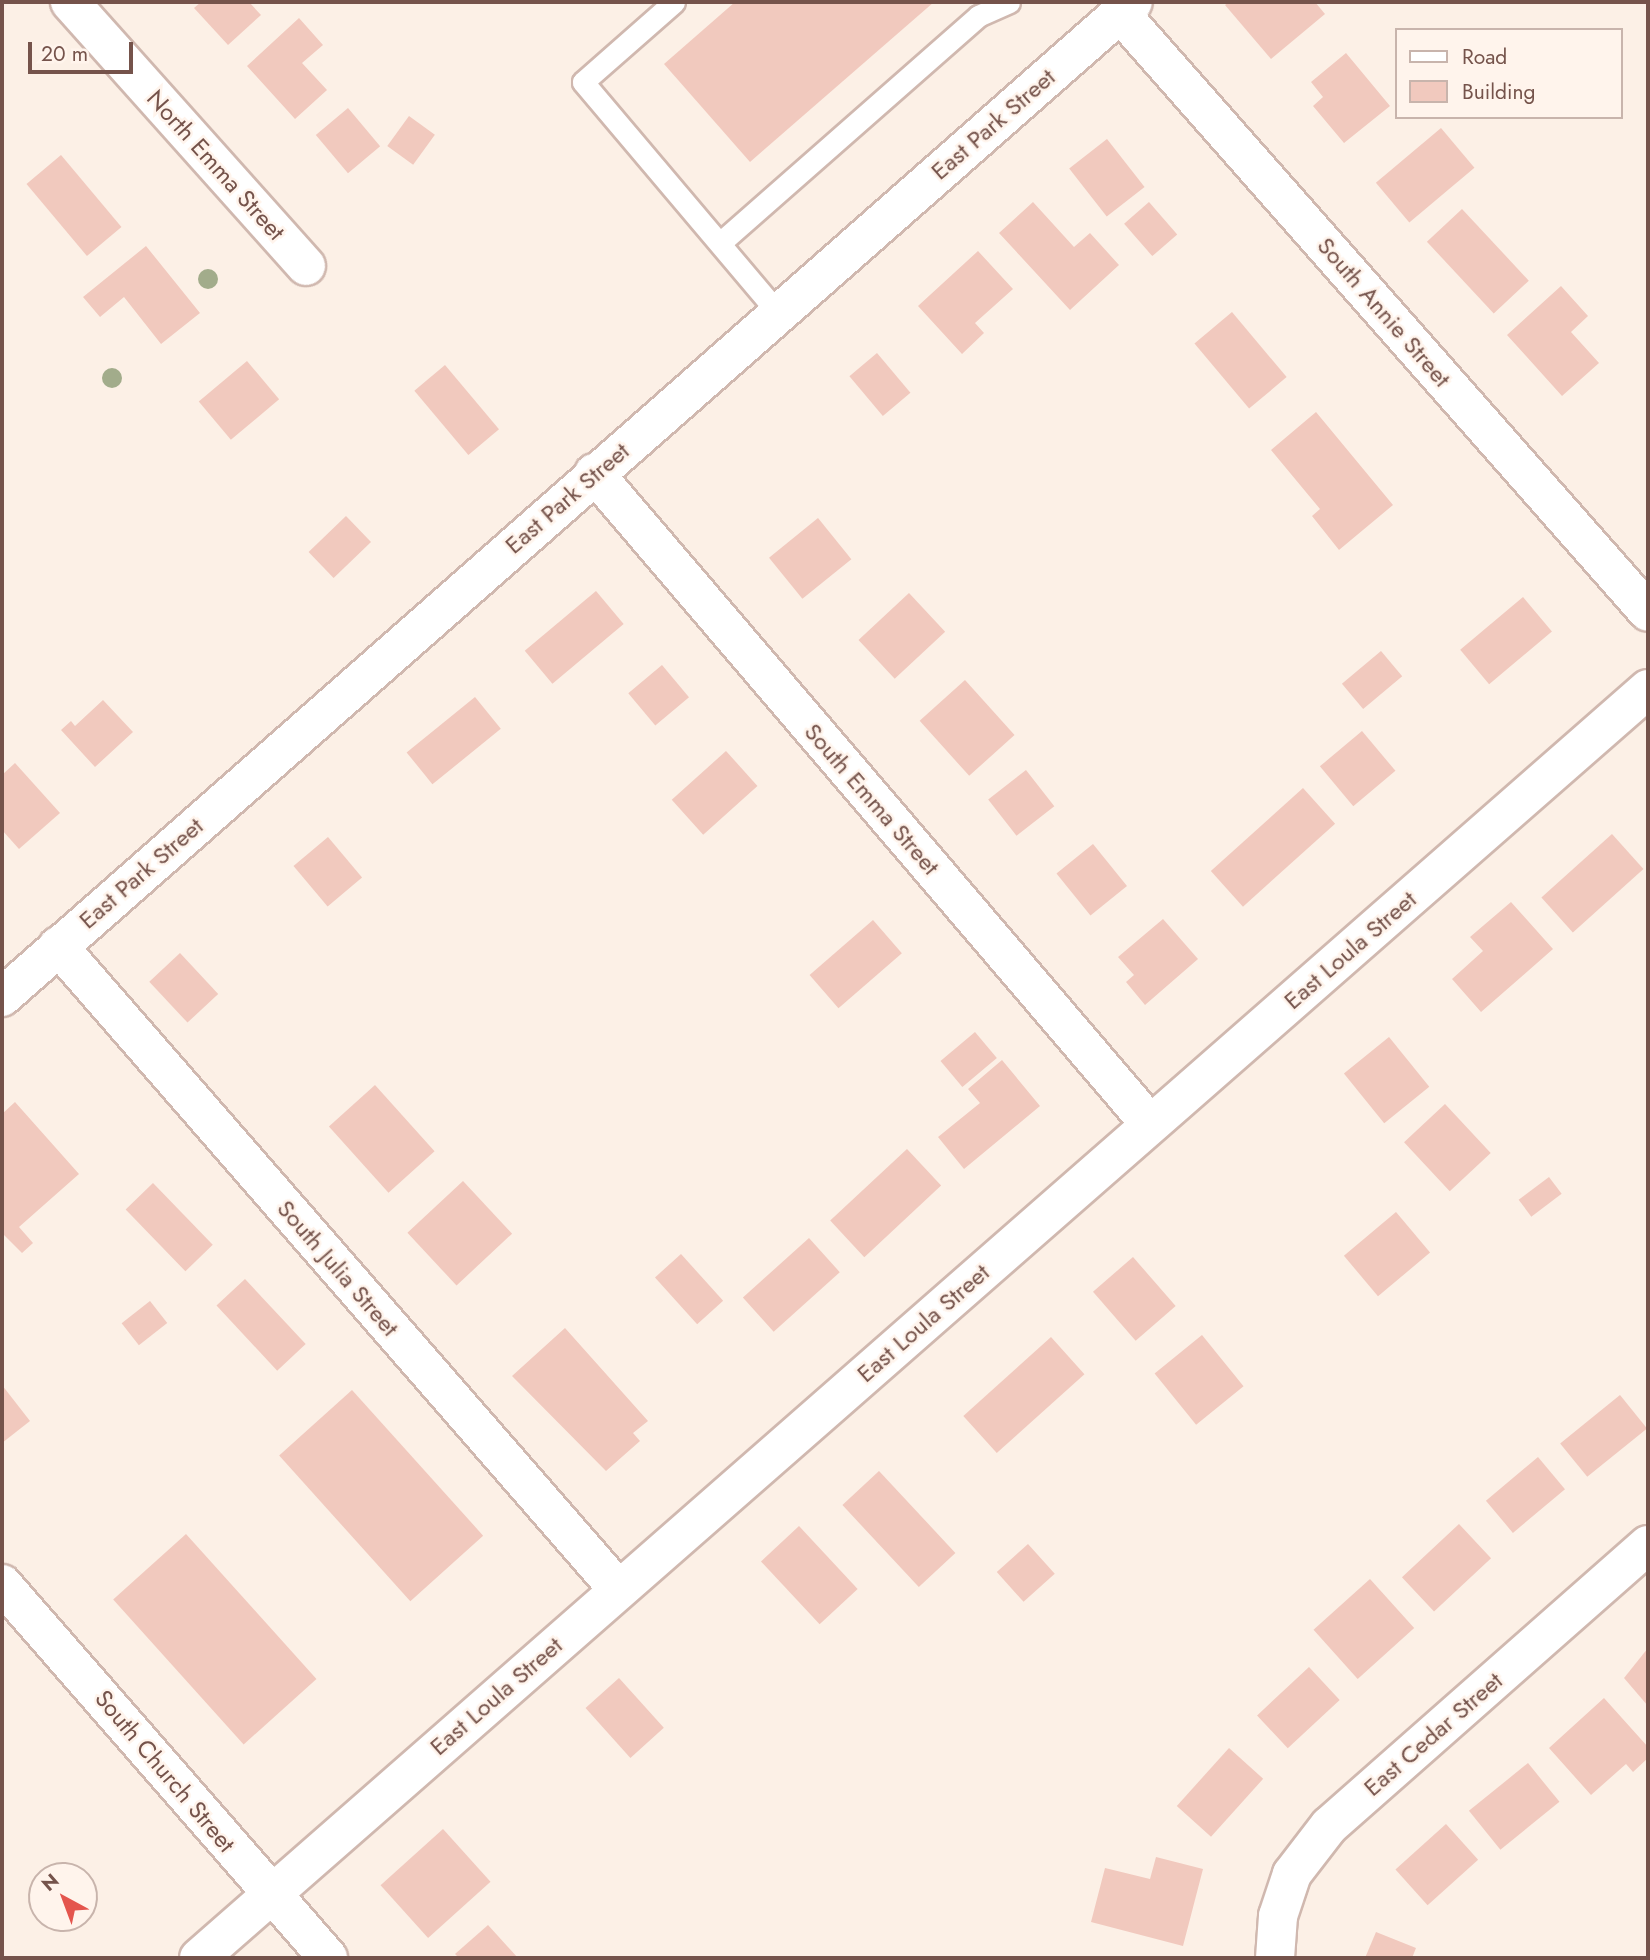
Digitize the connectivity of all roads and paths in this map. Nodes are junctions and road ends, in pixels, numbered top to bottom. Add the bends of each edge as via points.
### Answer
1 (70, 2) edge
2 (674, 2) edge
3 (1009, 2) edge
4 (1127, 8) edge
5 (720, 243) junction
6 (306, 266) dead end
7 (778, 313) junction
8 (594, 474) junction
9 (1648, 612) edge
10 (1648, 690) edge
11 (58, 946) junction
12 (2, 997) edge
13 (1150, 1124) junction
14 (1648, 1545) edge
15 (2, 1584) edge
16 (618, 1589) junction
17 (271, 1894) junction
18 (199, 1958) edge
19 (328, 1958) edge
20 (1275, 1958) edge

1 - 6 street, North Emma Street
2 - 5 lane via 583,82
3 - 5 lane via 978,16
4 - 7 street, East Park Street
4 - 9 street, South Annie Street
5 - 7 lane
7 - 8 street, East Park Street
8 - 11 street, East Park Street
8 - 13 street, South Emma Street
10 - 13 street, East Loula Street
11 - 12 street, East Park Street
11 - 16 street, South Julia Street
13 - 16 street, East Loula Street
14 - 20 street, East Cedar Street via 1329,1826 1292,1874 1278,1916
15 - 17 street, South Church Street
16 - 17 street, East Loula Street
17 - 18 street, East Loula Street
17 - 19 street, South Church Street

